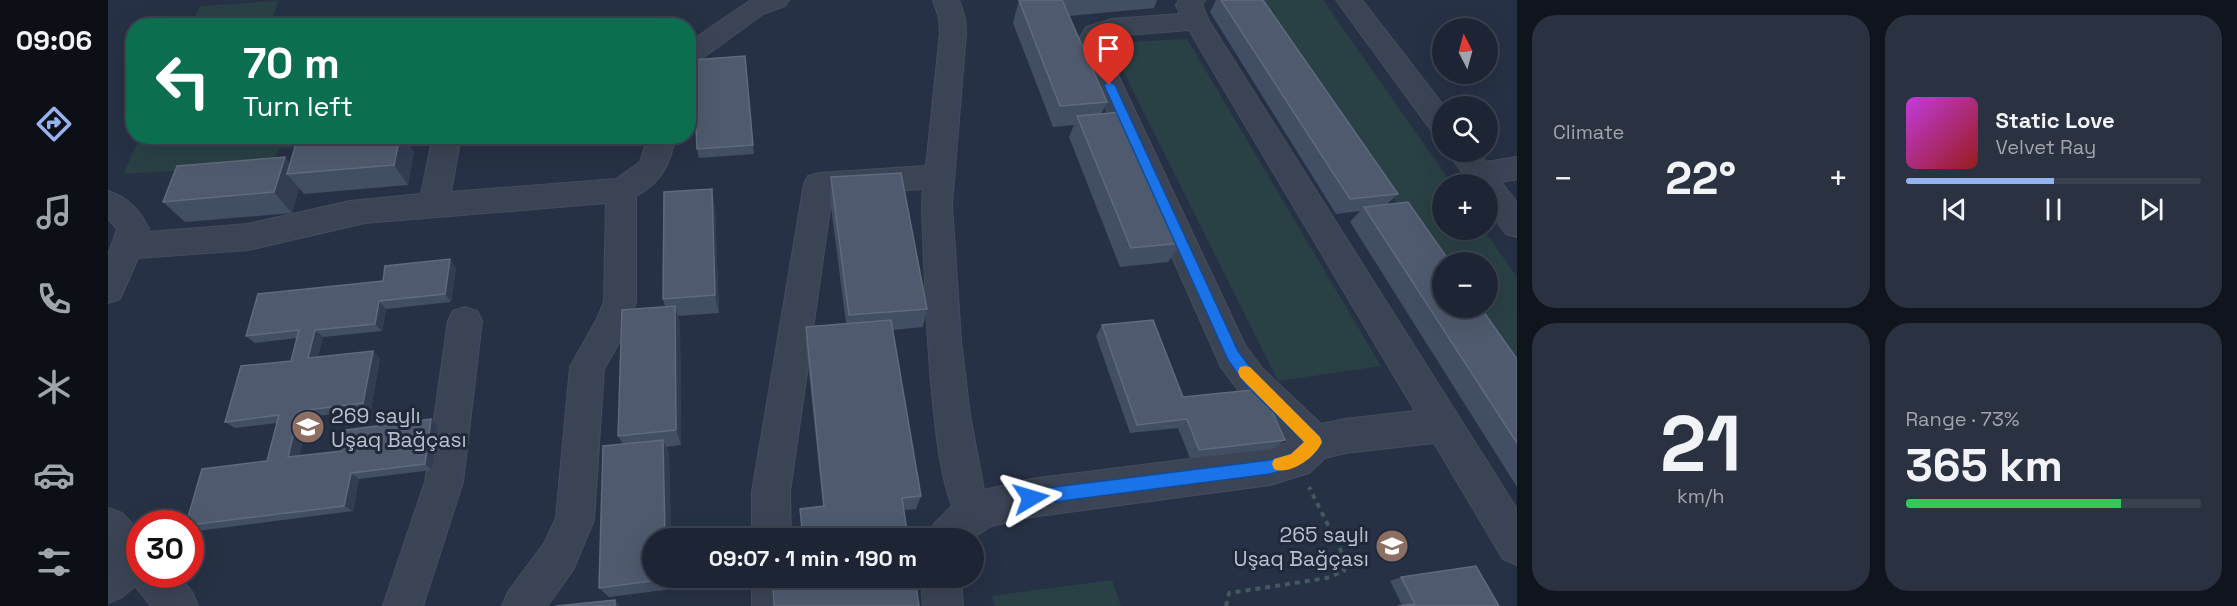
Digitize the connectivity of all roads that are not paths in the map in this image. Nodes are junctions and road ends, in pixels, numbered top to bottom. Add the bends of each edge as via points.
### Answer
1 (776, 0) edge
2 (946, 0) edge
3 (1349, 0) edge
4 (1194, 11) edge
5 (696, 50) edge
6 (1432, 111) edge
7 (445, 144) edge
8 (660, 144) edge
9 (1517, 168) edge
10 (1479, 174) edge
11 (939, 177) junction
12 (621, 190) junction
13 (1498, 200) edge
14 (108, 203) edge
15 (434, 205) junction
16 (1517, 225) edge
17 (128, 246) junction
18 (108, 289) edge
19 (465, 321) dead end
20 (1444, 425) junction
21 (1305, 451) junction
22 (973, 512) junction
23 (108, 527) edge
24 (771, 528) edge
25 (955, 528) edge
26 (1517, 545) edge
27 (126, 557) edge
28 (156, 588) edge
29 (772, 588) edge
30 (942, 588) edge
31 (178, 606) edge
32 (403, 606) edge
33 (522, 606) edge
34 (772, 606) edge
35 (943, 606) edge

1 - 5 street via 753,8
2 - 11 street via 952,33
3 - 6 street
4 - 20 street
4 - 21 street via 1095,33 1090,44 1233,356
7 - 15 street
8 - 12 street via 653,168
9 - 10 street
11 - 22 street via 944,341 963,484
11 - 24 street via 819,184 771,492
12 - 15 street
12 - 33 street via 620,302 587,367 575,519 559,556
13 - 16 street
14 - 17 street via 125,215 133,229
15 - 17 street via 342,214 247,237
17 - 18 street
19 - 32 street via 444,482
20 - 21 street via 1345,436
20 - 26 street
21 - 22 street via 1270,467 1031,498
22 - 25 street
23 - 27 street
28 - 31 street
29 - 34 street
30 - 35 street

